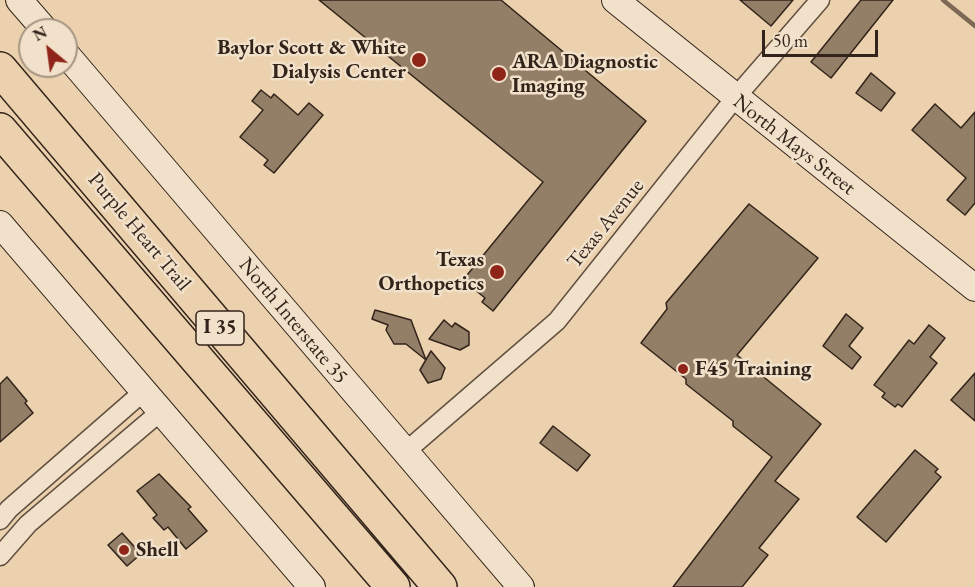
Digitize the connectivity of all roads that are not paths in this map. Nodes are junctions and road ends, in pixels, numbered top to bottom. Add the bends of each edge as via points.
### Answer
1 (19, 0) edge
2 (615, 0) edge
3 (820, 0) edge
4 (35, 18) edge
5 (78, 68) edge
6 (0, 69) edge
7 (735, 98) junction
8 (0, 130) edge
9 (0, 224) edge
10 (975, 288) edge
11 (142, 392) junction
12 (160, 411) junction
13 (404, 453) junction
14 (65, 460) junction
15 (81, 479) junction
16 (0, 520) edge
17 (0, 556) edge
18 (312, 587) edge
19 (393, 587) edge
20 (440, 587) edge
21 (521, 587) edge

1 - 4 main road
2 - 7 main road, North Mays Street
3 - 7 street, Texas Avenue
5 - 13 main road, North Interstate 35
6 - 20 highway, Purple Heart Trail / I 35
7 - 10 main road, North Mays Street
7 - 13 street, Texas Avenue via 557,321
8 - 19 highway, Purple Heart Trail / I 35
9 - 11 main road
11 - 12 main road
11 - 14 street
12 - 15 street
12 - 18 main road
13 - 21 main road, North Interstate 35
14 - 15 street
14 - 16 street
15 - 17 street via 28,524

